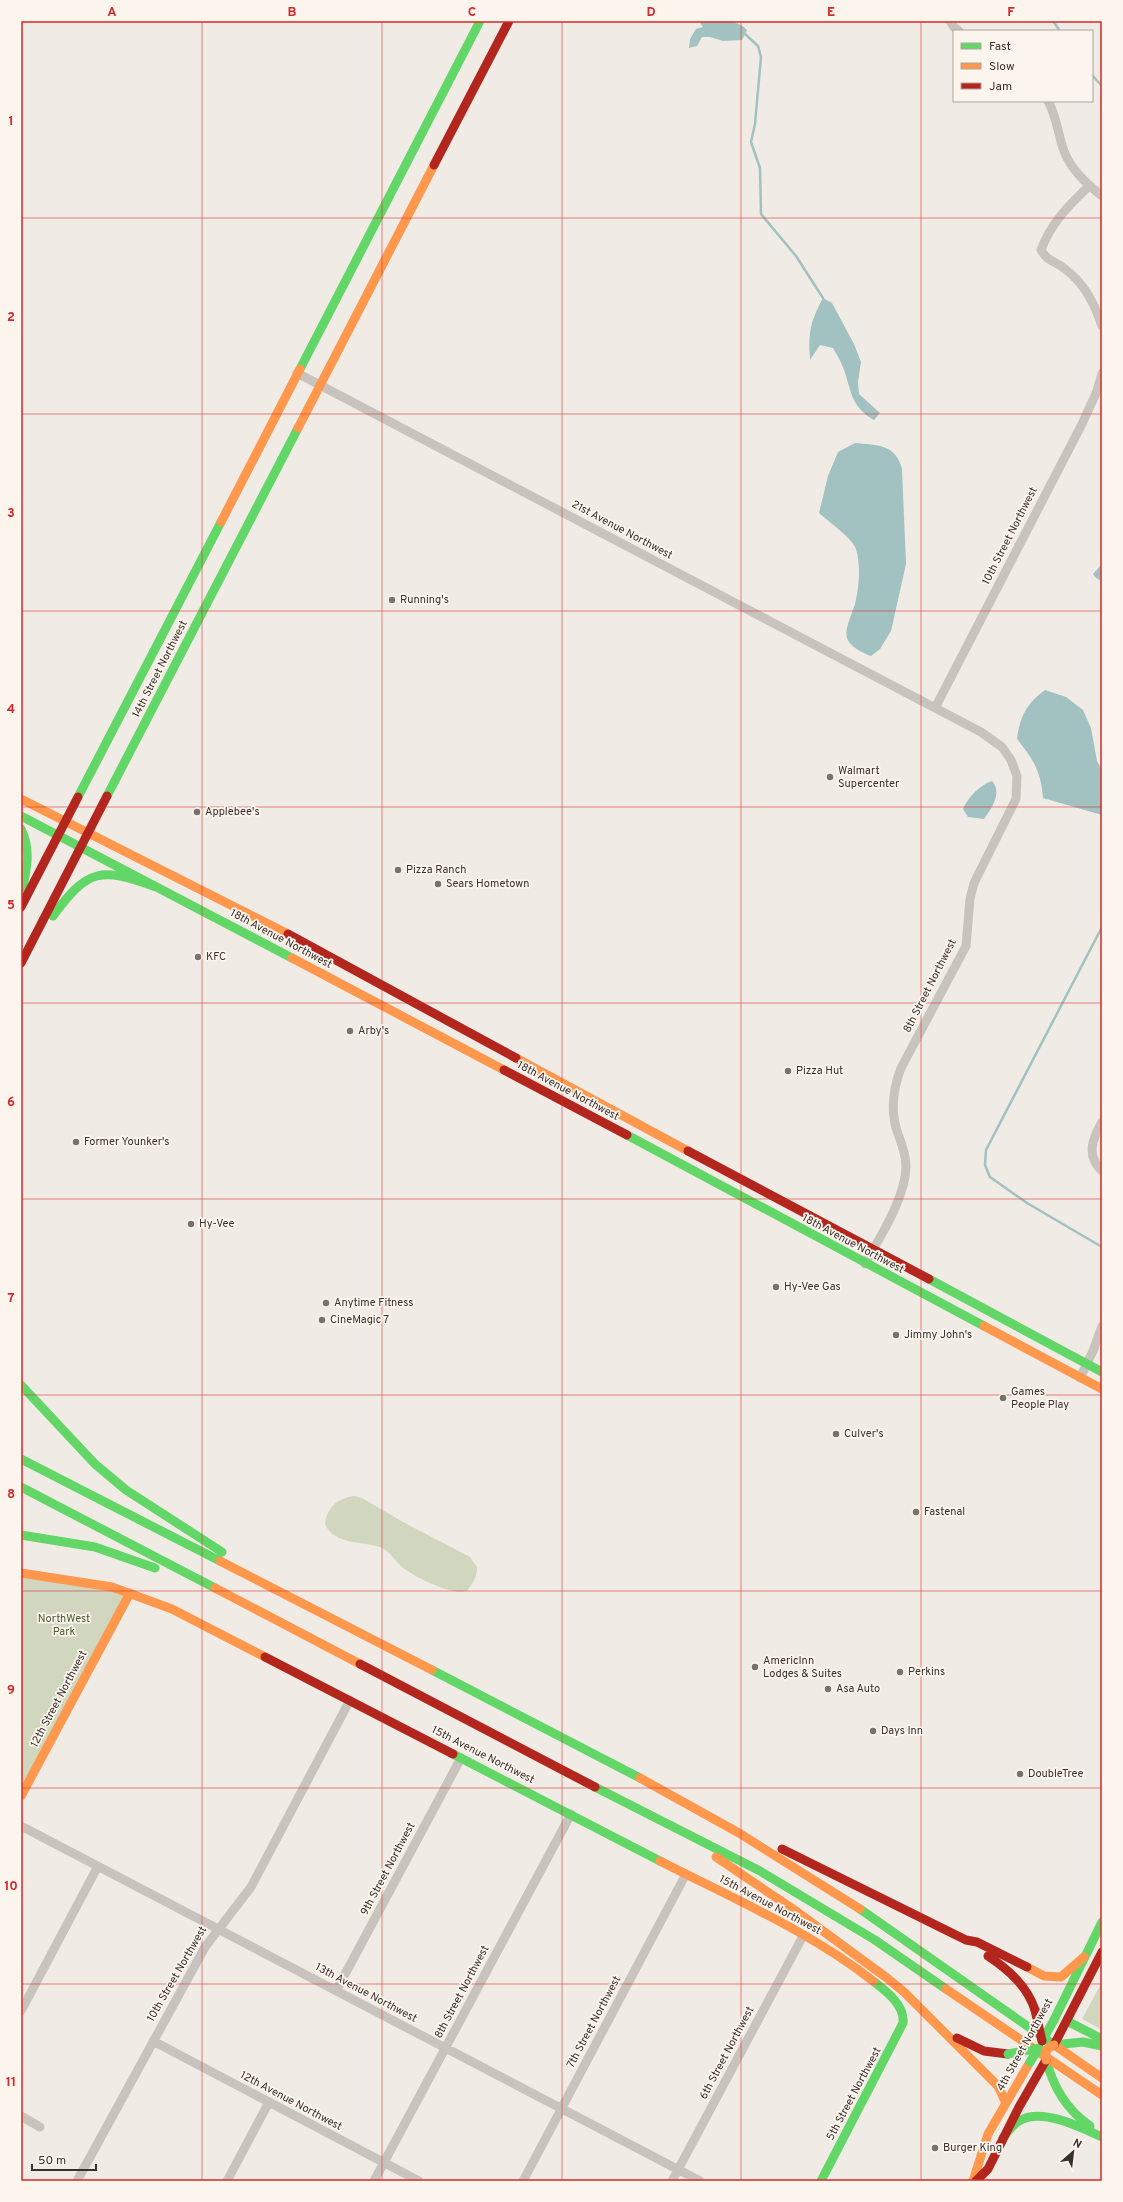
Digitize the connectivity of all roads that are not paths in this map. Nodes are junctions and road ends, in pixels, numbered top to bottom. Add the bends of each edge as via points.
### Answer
1 (480, 21) edge
2 (509, 21) edge
3 (950, 21) edge
4 (958, 30) edge
5 (1048, 102) edge
6 (1089, 186) junction
7 (1102, 196) edge
8 (1102, 326) edge
9 (297, 373) junction
10 (1102, 373) edge
11 (320, 385) junction
12 (935, 708) junction
13 (21, 799) edge
14 (21, 816) edge
15 (65, 822) junction
16 (21, 829) edge
17 (88, 834) junction
18 (58, 836) junction
19 (80, 848) junction
20 (156, 887) junction
21 (21, 895) edge
22 (21, 908) edge
23 (21, 964) edge
24 (1102, 1122) edge
25 (1102, 1171) edge
26 (874, 1248) junction
27 (865, 1264) junction
28 (1102, 1326) edge
29 (1087, 1363) junction
30 (1102, 1372) edge
31 (1080, 1378) junction
32 (21, 1385) edge
33 (1102, 1389) edge
34 (21, 1459) edge
35 (21, 1487) edge
36 (21, 1535) edge
37 (21, 1573) edge
38 (130, 1593) junction
39 (338, 1622) junction
40 (326, 1646) junction
41 (350, 1700) junction
42 (461, 1758) junction
43 (21, 1796) edge
44 (689, 1804) junction
45 (571, 1814) junction
46 (655, 1817) junction
47 (21, 1826) edge
48 (98, 1866) junction
49 (686, 1874) junction
50 (1102, 1922) edge
51 (217, 1929) junction
52 (803, 1936) junction
53 (966, 1940) junction
54 (1102, 1952) edge
55 (1084, 1957) junction
56 (336, 1991) junction
57 (21, 2011) edge
58 (923, 2011) junction
59 (904, 2017) joint
60 (1065, 2024) junction
61 (1102, 2039) edge
62 (153, 2041) junction
63 (1102, 2046) edge
64 (446, 2048) junction
65 (1045, 2048) junction
66 (1102, 2078) edge
67 (1102, 2095) edge
68 (269, 2102) junction
69 (1006, 2103) junction
70 (562, 2109) junction
71 (21, 2116) edge
72 (40, 2127) dead end
73 (1102, 2132) edge
74 (1102, 2137) edge
75 (1003, 2138) junction
76 (384, 2163) junction
77 (678, 2169) junction
78 (77, 2181) edge
79 (227, 2181) edge
80 (374, 2181) edge
81 (419, 2181) edge
82 (523, 2181) edge
83 (672, 2181) edge
84 (700, 2181) edge
85 (821, 2181) edge
86 (974, 2181) edge

1 - 9 main road, 14th Street Northwest
2 - 11 main road, 14th Street Northwest
3 - 4 street
5 - 6 street via 1065,152 1076,172
6 - 7 street
6 - 8 street via 1056,221 1041,250 1047,260 1065,268 1086,289
9 - 11 street, 21st Avenue Northwest
9 - 15 main road, 14th Street Northwest
10 - 12 street, 10th Street Northwest via 1082,424
11 - 12 street, 21st Avenue Northwest
11 - 17 main road, 14th Street Northwest
12 - 26 street, 8th Street Northwest via 1002,747 1014,766 1018,790 1013,808 974,884 970,899 966,946 901,1068 894,1088 894,1114 906,1166 904,1184
13 - 15 main road, 18th Avenue Northwest
14 - 18 main road, 18th Avenue Northwest
15 - 17 main road, 18th Avenue Northwest
15 - 18 main road, 14th Street Northwest
16 - 21 main road via 28,847 27,870
17 - 19 main road, 14th Street Northwest
17 - 26 main road, 18th Avenue Northwest via 259,918 545,1074
18 - 19 main road, 18th Avenue Northwest
18 - 22 main road, 14th Street Northwest
19 - 20 main road, 18th Avenue Northwest
19 - 23 main road, 14th Street Northwest
20 - 23 main road via 124,875 107,873 93,875 80,882
20 - 27 main road, 18th Avenue Northwest
24 - 25 street via 1092,1146 1094,1161
26 - 27 street, 8th Street Northwest
26 - 29 main road, 18th Avenue Northwest
27 - 31 main road, 18th Avenue Northwest
28 - 29 street
29 - 30 main road, 18th Avenue Northwest
29 - 31 street
31 - 33 main road, 18th Avenue Northwest
32 - 39 main road via 91,1460 126,1490 247,1568
34 - 39 main road
35 - 40 main road
36 - 40 main road via 80,1544 133,1558
37 - 38 main road, 15th Avenue Northwest via 97,1584
38 - 41 main road, 15th Avenue Northwest via 192,1618
38 - 43 main road, 12th Street Northwest
39 - 44 main road
40 - 46 main road
41 - 42 main road, 15th Avenue Northwest
41 - 51 street, 10th Street Northwest via 251,1887
42 - 45 main road, 15th Avenue Northwest
42 - 56 street, 9th Street Northwest
44 - 53 main road
44 - 66 main road via 854,1905
45 - 49 main road, 15th Avenue Northwest
45 - 64 street, 8th Street Northwest
46 - 58 main road via 793,1909 873,1967
46 - 67 main road via 760,1871 842,1919
47 - 48 street, 13th Avenue Northwest
48 - 51 street, 13th Avenue Northwest
48 - 57 street
49 - 52 main road, 15th Avenue Northwest
49 - 70 street, 7th Street Northwest
50 - 55 main road, 4th Street Northwest
51 - 56 street, 13th Avenue Northwest
51 - 62 street, 10th Street Northwest
52 - 59 main road, 15th Avenue Northwest via 847,1963 885,1991
52 - 77 street, 6th Street Northwest
53 - 55 main road via 977,1942 1044,1976 1061,1977
53 - 65 main road, bridge via 1016,1979 1029,1996
54 - 60 main road
55 - 65 main road, 4th Street Northwest, bridge via 1049,2029
56 - 64 street, 13th Avenue Northwest
58 - 65 main road, bridge via 934,2016 955,2036 984,2051 1008,2054
58 - 69 main road via 998,2086
59 - 85 main road, 5th Street Northwest via 898,2036
60 - 61 main road
60 - 65 main road via 1059,2036
62 - 68 street, 12th Avenue Northwest
62 - 78 street, 10th Street Northwest
63 - 65 main road via 1083,2042
64 - 70 street, 13th Avenue Northwest
64 - 76 street, 8th Street Northwest
65 - 69 main road, 4th Street Northwest, bridge via 1030,2062
65 - 73 main road via 1054,2087 1060,2098 1076,2116
65 - 75 main road, 4th Street Northwest via 1038,2075
68 - 76 street, 12th Avenue Northwest
68 - 79 street
69 - 86 main road, 4th Street Northwest via 977,2161
70 - 77 street, 13th Avenue Northwest
70 - 82 street, 7th Street Northwest
71 - 72 street
74 - 75 main road via 1040,2116 1016,2122
75 - 86 main road, 4th Street Northwest via 988,2169
76 - 80 street, 8th Street Northwest
76 - 81 street, 12th Avenue Northwest
77 - 83 street, 6th Street Northwest
77 - 84 street, 13th Avenue Northwest

